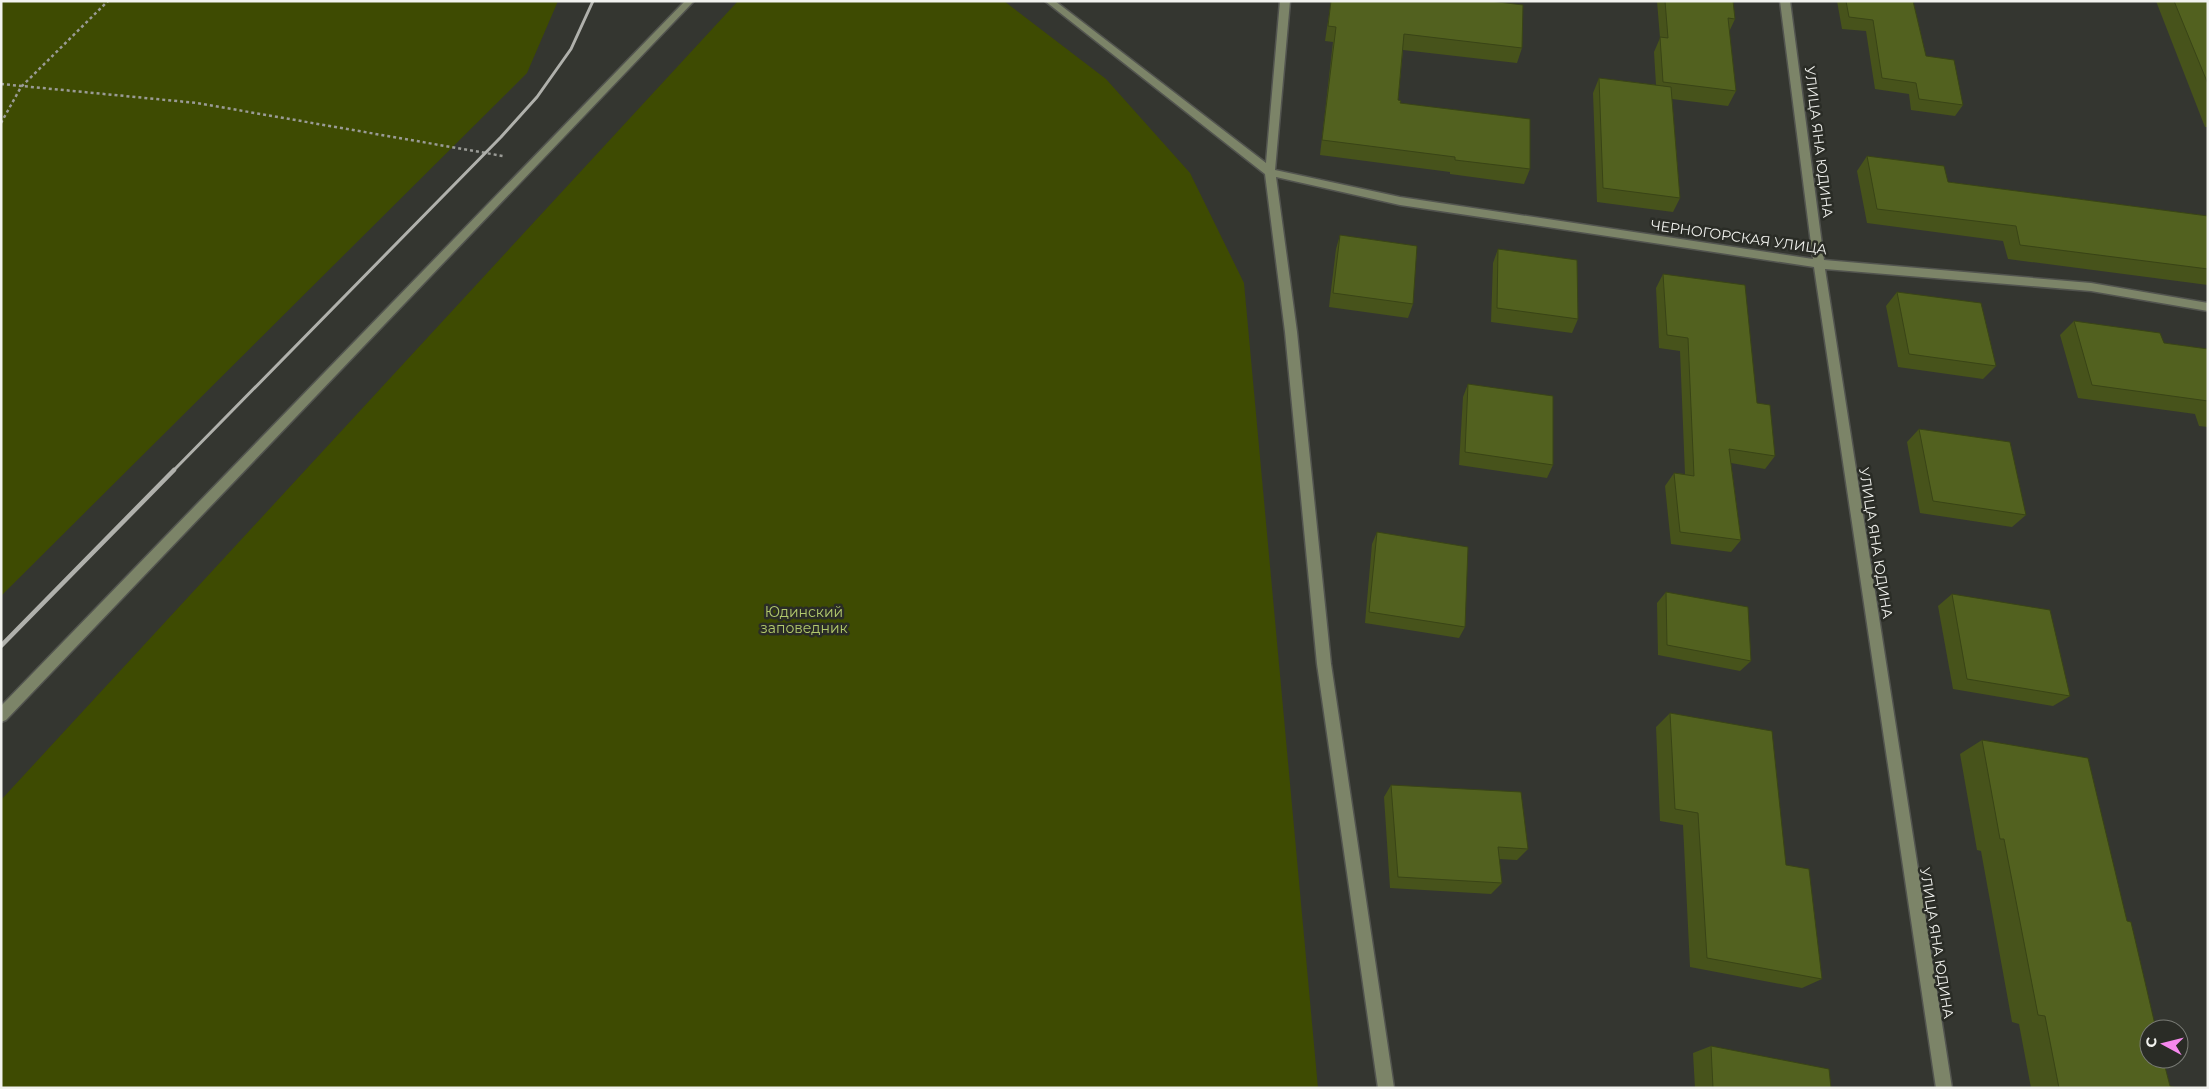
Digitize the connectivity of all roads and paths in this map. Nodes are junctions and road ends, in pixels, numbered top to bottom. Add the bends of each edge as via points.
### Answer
1 (108, 1) edge
2 (690, 1) edge
3 (1049, 1) edge
4 (1285, 1) edge
5 (1786, 1) edge
6 (1, 84) edge
7 (21, 87) junction
8 (1, 123) edge
9 (536, 162) junction
10 (1270, 172) junction
11 (1819, 264) junction
12 (2208, 308) edge
13 (1, 716) edge
14 (1386, 1088) edge
15 (1944, 1088) edge

1 - 7 path
2 - 9 street
3 - 10 street
4 - 10 street
5 - 11 street, УЛИЦА ЯНА ЮДИНА
6 - 7 path
7 - 8 path
7 - 9 path via 198,103
9 - 13 street
10 - 11 street, ЧЕРНОГОРСКАЯ УЛИЦА via 1400,201
10 - 14 street via 1291,332 1324,664
11 - 12 street, ЧЕРНОГОРСКАЯ УЛИЦА via 2091,287
11 - 15 street, УЛИЦА ЯНА ЮДИНА

